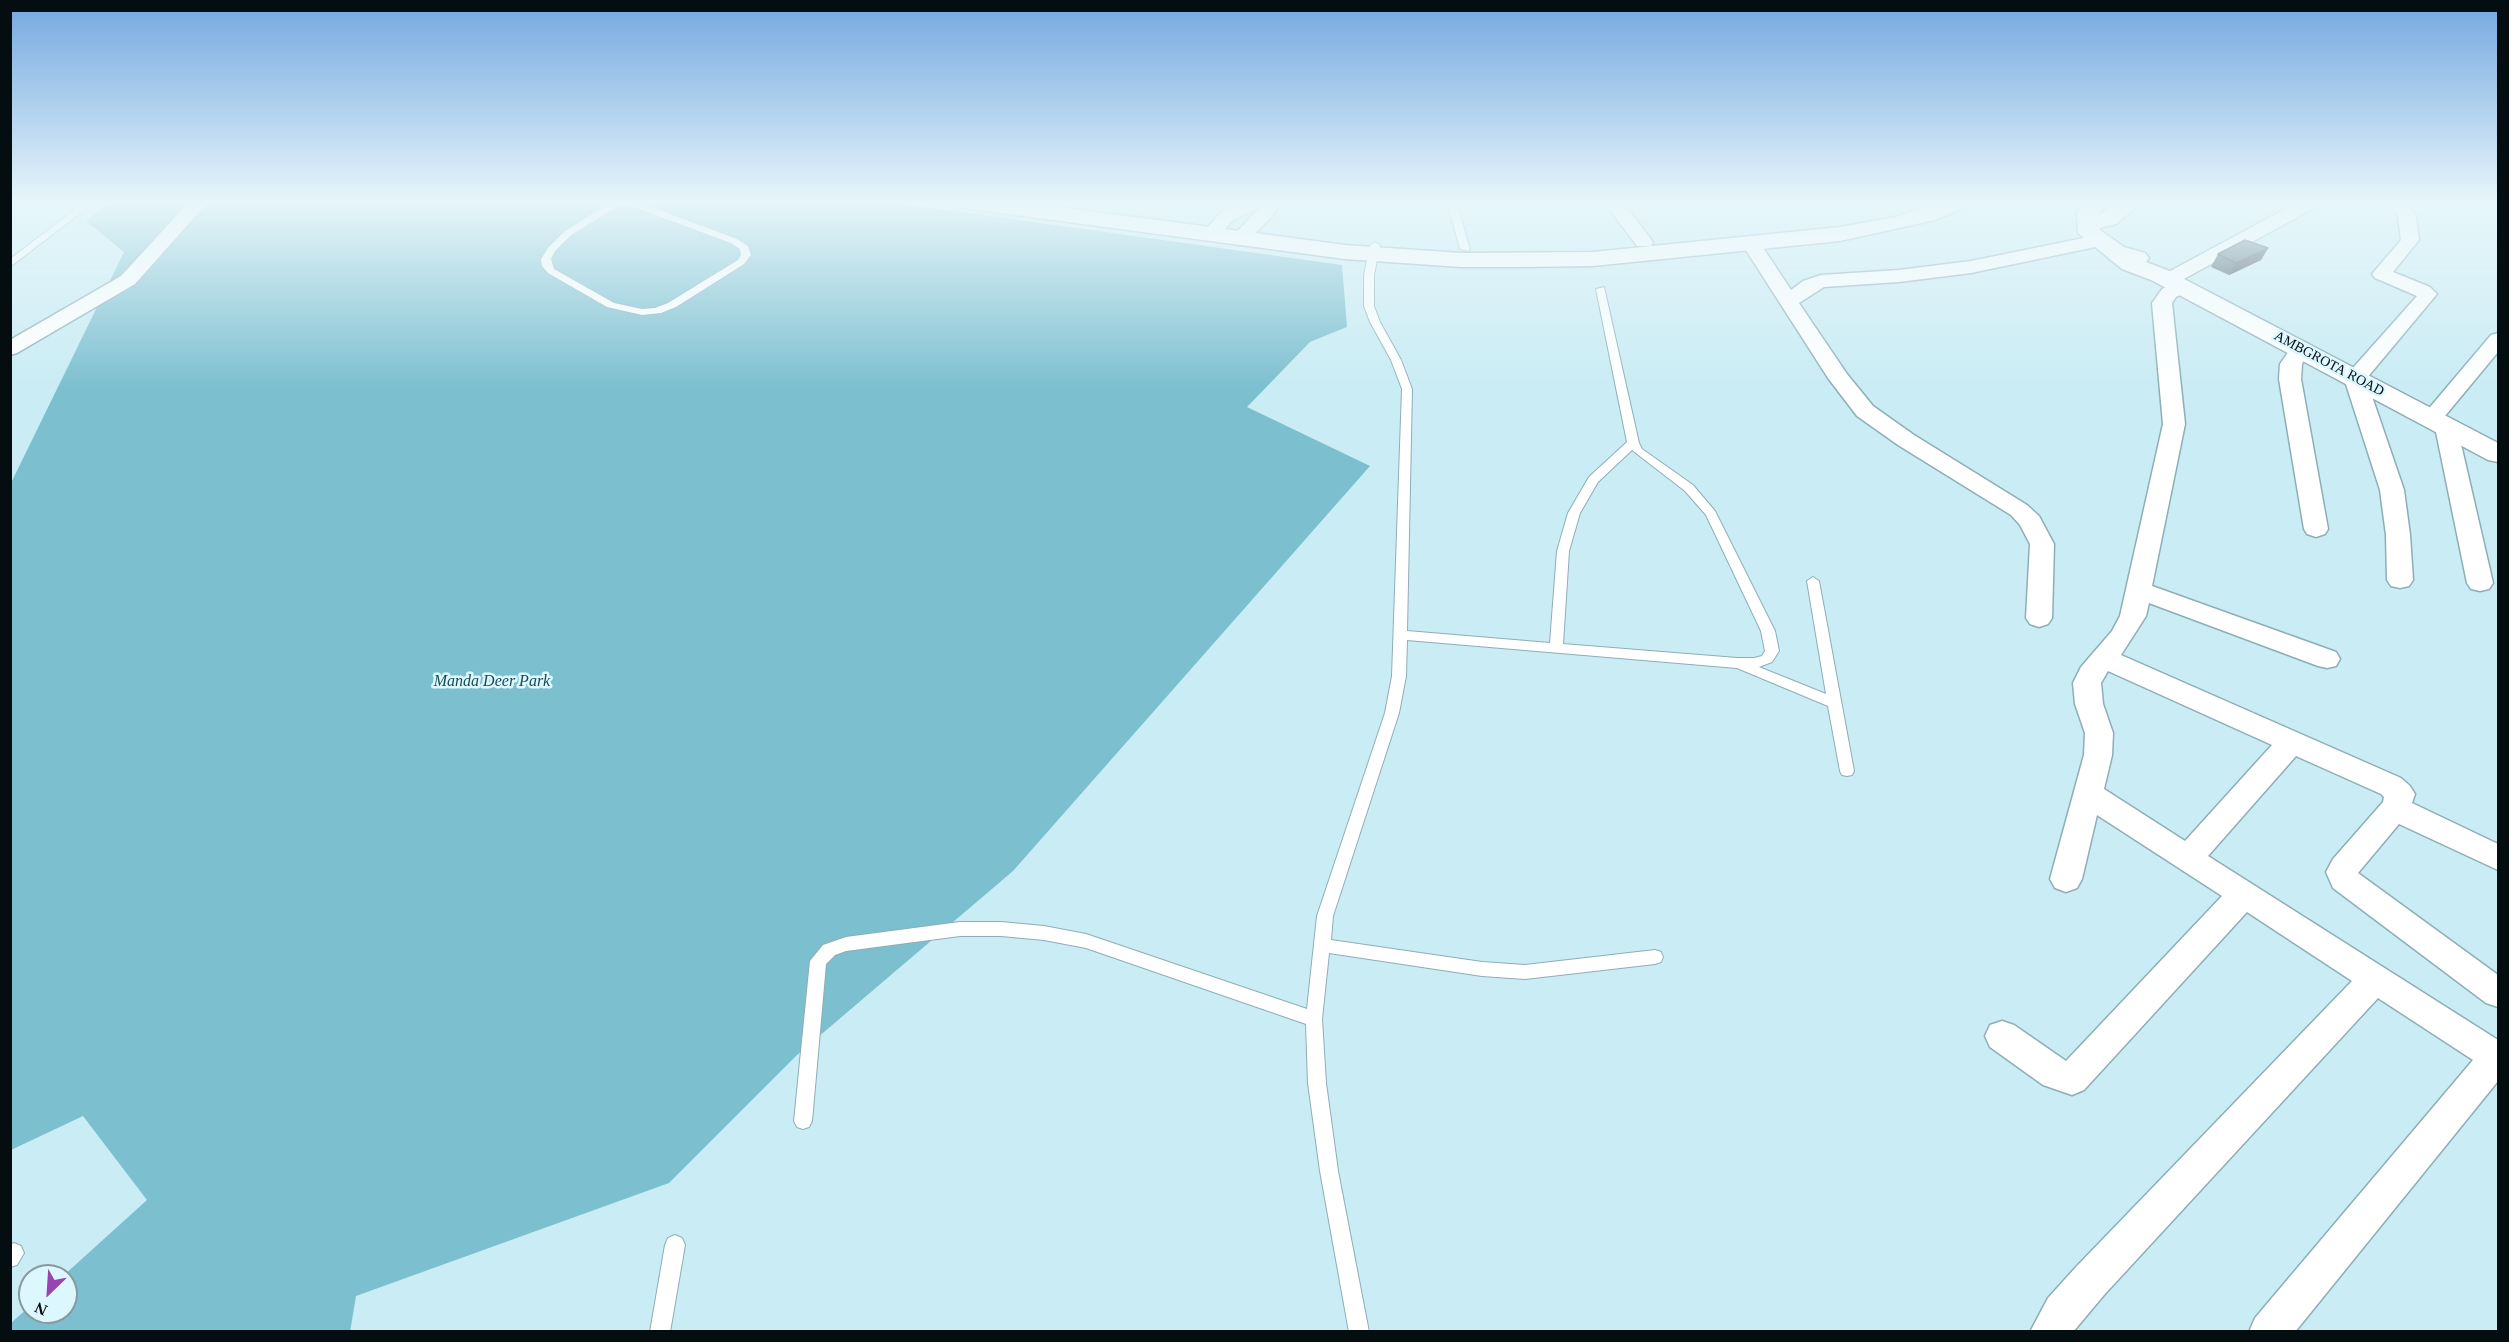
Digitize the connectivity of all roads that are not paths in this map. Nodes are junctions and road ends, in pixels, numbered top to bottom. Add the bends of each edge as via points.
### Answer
1 (143, 264) edge
2 (547, 264) edge
3 (738, 264) edge
4 (1372, 264) edge
5 (1765, 264) edge
6 (1990, 264) edge
7 (2130, 264) edge
8 (2199, 264) edge
9 (2391, 264) edge
10 (2169, 280) junction
11 (1601, 289) dead end
12 (1789, 301) junction
13 (2499, 339) edge
14 (10, 349) edge
15 (2300, 349) junction
16 (2355, 378) junction
17 (2438, 423) junction
18 (1633, 443) junction
19 (2499, 454) edge
20 (2316, 529) dead end
21 (2400, 580) dead end
22 (1813, 581) dead end
23 (2480, 583) dead end
24 (2139, 590) junction
25 (2039, 618) dead end
26 (1402, 635) junction
27 (1556, 648) junction
28 (2103, 658) junction
29 (2327, 659) dead end
30 (1737, 663) junction
31 (1835, 702) junction
32 (2292, 742) junction
33 (1847, 771) dead end
34 (2088, 794) junction
35 (2396, 807) junction
36 (2188, 858) junction
37 (2499, 858) edge
38 (2066, 879) dead end
39 (2244, 894) junction
40 (1321, 945) junction
41 (1655, 957) dead end
42 (2376, 978) junction
43 (2499, 993) edge
44 (1314, 1019) junction
45 (2002, 1036) dead end
46 (2498, 1058) edge
47 (803, 1121) dead end
48 (675, 1245) dead end
49 (660, 1332) edge
50 (1359, 1332) edge
51 (2050, 1332) edge
52 (2270, 1332) edge

1 - 14 street via 128,280
2 - 3 lane via 551,271 611,304 642,312 672,304
4 - 26 lane via 1370,306 1407,390
5 - 12 street
6 - 12 street via 1899,276 1821,281
7 - 10 main road, AMBGROTA ROAD
8 - 10 street
9 - 16 street via 2382,274 2427,294
10 - 15 main road, AMBGROTA ROAD
10 - 24 street via 2169,293 2162,303 2174,424
11 - 18 lane
12 - 25 street via 1839,378 1866,411 2019,510 2030,521 2042,544
13 - 17 street
15 - 16 main road, AMBGROTA ROAD
15 - 20 street via 2291,364 2290,379
16 - 17 main road, AMBGROTA ROAD
16 - 21 street via 2392,490
17 - 19 main road, AMBGROTA ROAD
17 - 23 street
18 - 27 lane via 1593,480 1574,513 1563,551
18 - 30 lane via 1638,452 1689,488 1712,514 1768,631 1772,651 1767,659
22 - 31 lane
24 - 28 street via 2133,616
24 - 29 street
26 - 27 lane
26 - 40 lane via 1400,676 1392,713 1325,916
27 - 30 lane
28 - 32 street
28 - 34 street via 2087,683 2099,733
30 - 31 lane
31 - 33 lane
32 - 35 street via 2397,790 2400,794
32 - 36 street
34 - 36 street
34 - 38 street
35 - 37 street
35 - 43 street via 2341,872 2344,879
36 - 39 street
39 - 42 street
39 - 45 street via 2072,1078 2055,1074
40 - 41 lane via 1525,972
40 - 44 lane
42 - 46 street
42 - 51 street via 2090,1281
44 - 47 lane via 1086,940 1044,933 960,929 846,944 829,950 818,961
44 - 50 lane via 1317,1083 1329,1171
46 - 52 street
48 - 49 lane

